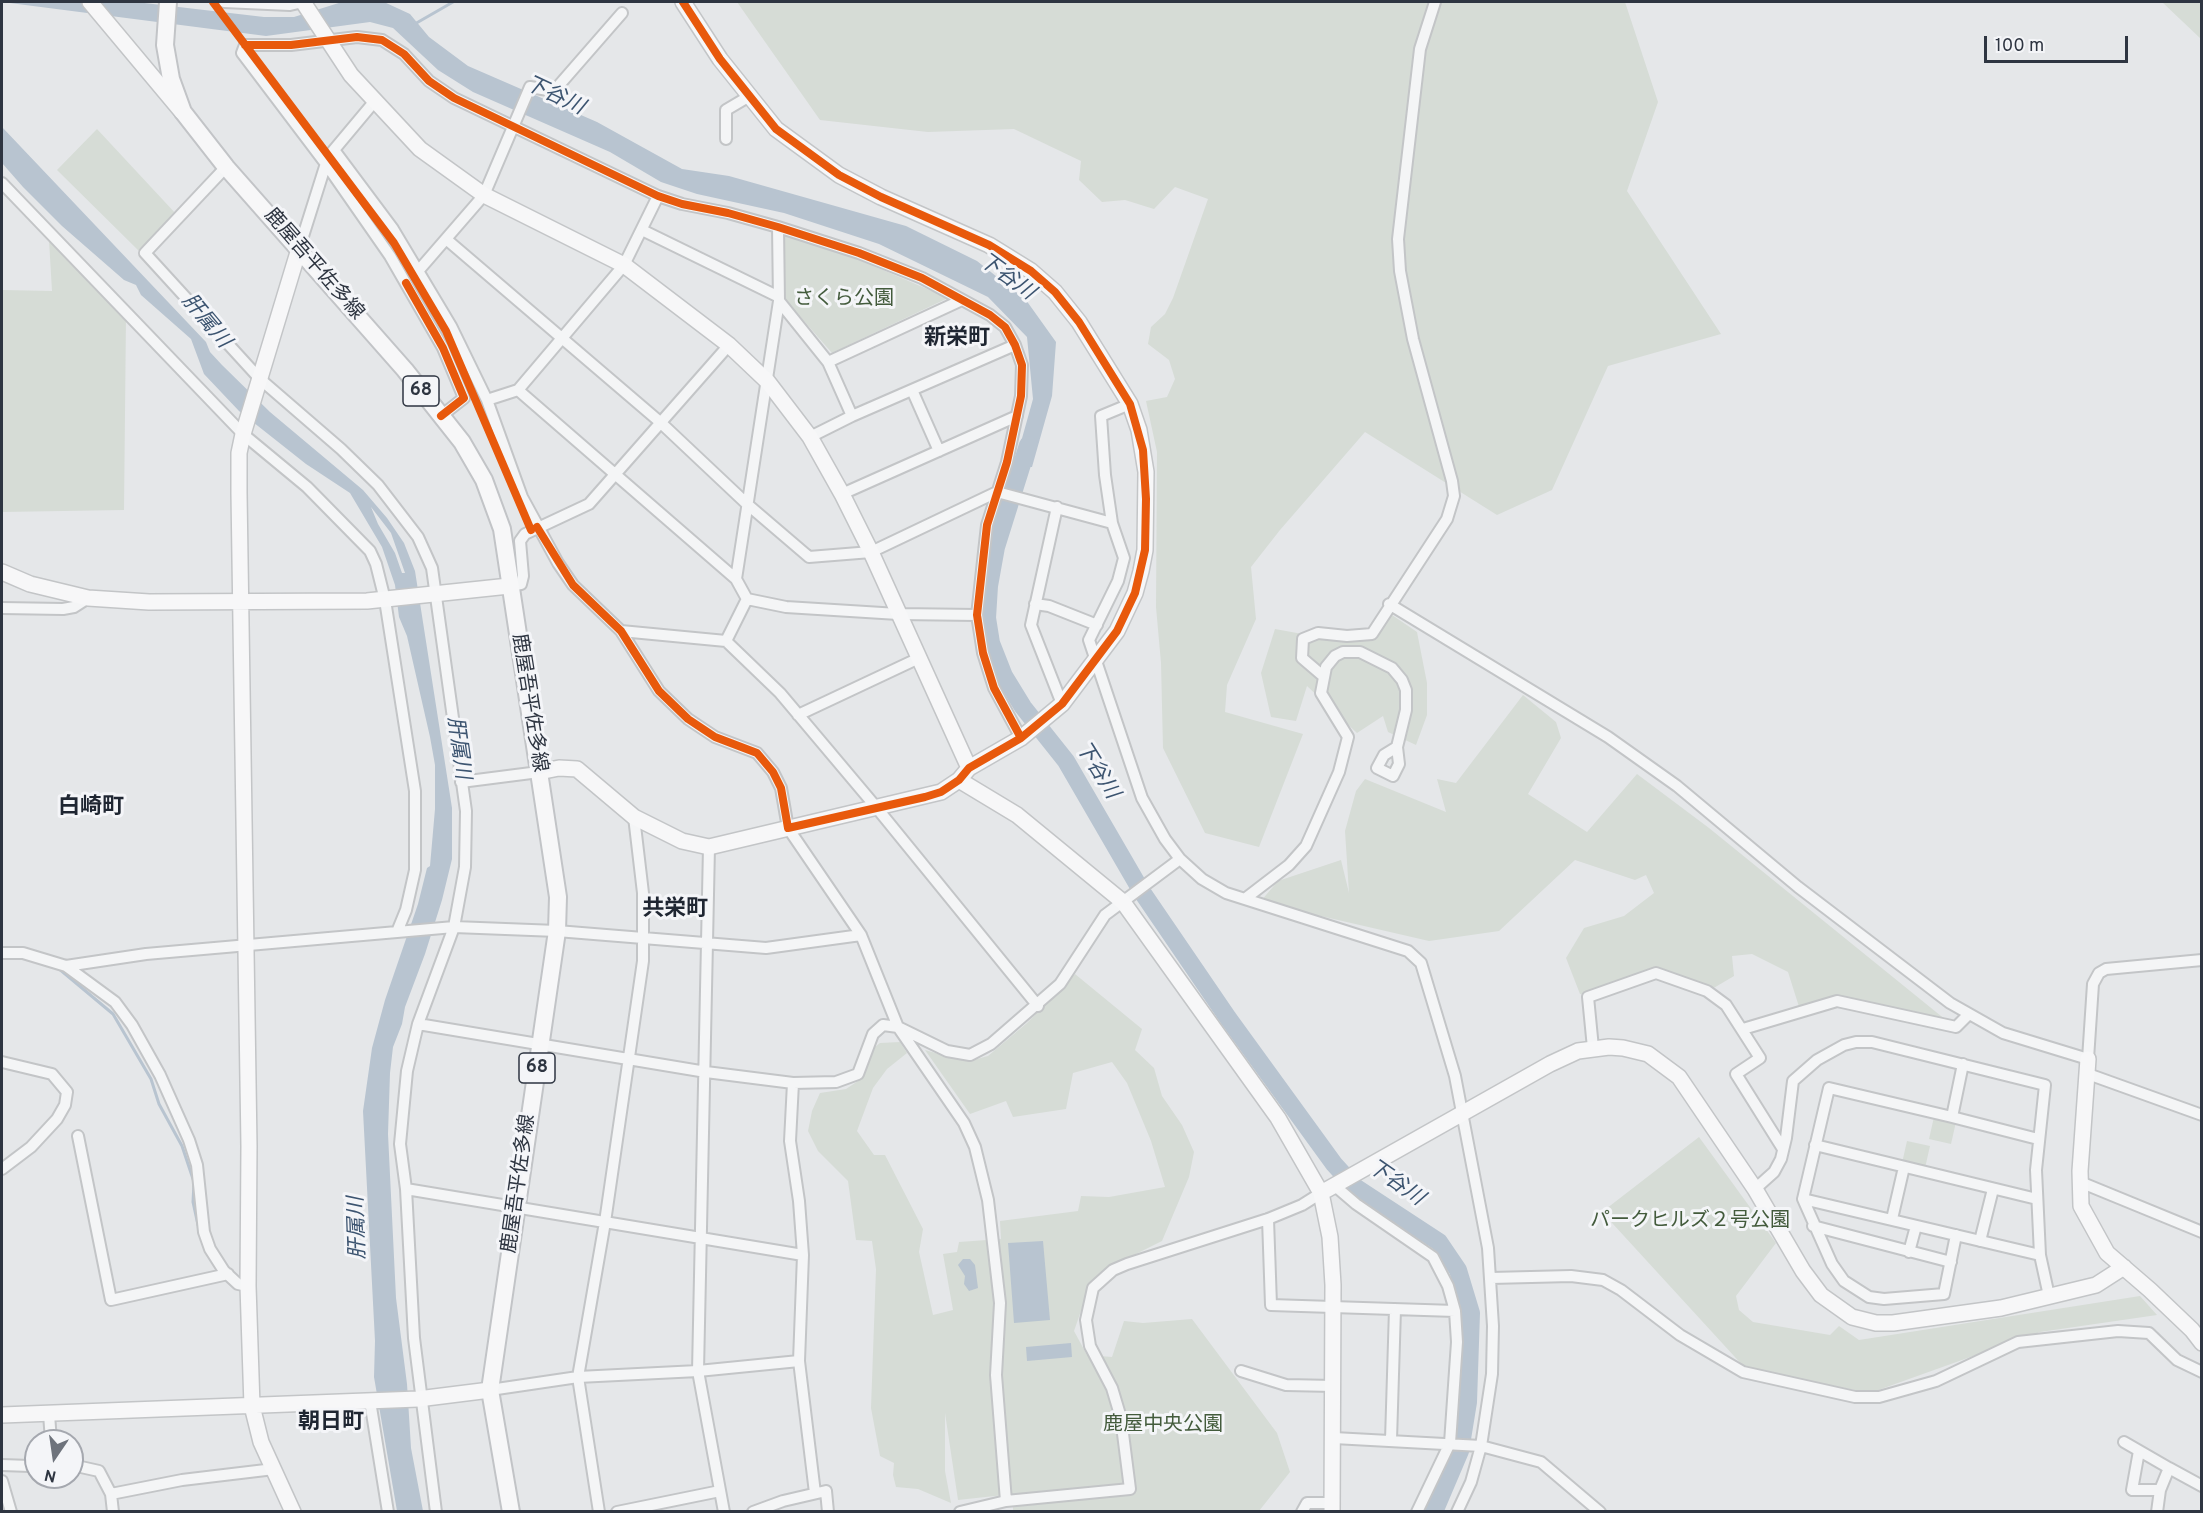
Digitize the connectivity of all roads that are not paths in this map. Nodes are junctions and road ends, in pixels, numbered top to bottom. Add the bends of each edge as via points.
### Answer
1 (90, 2) edge
2 (168, 2) edge
3 (224, 2) edge
4 (303, 2) edge
5 (683, 2) edge
6 (1434, 2) edge
7 (622, 14) dead end
8 (328, 41) junction
9 (748, 97) junction
10 (374, 102) junction
11 (183, 112) junction
12 (515, 125) junction
13 (726, 139) dead end
14 (334, 150) junction
15 (326, 164) junction
16 (226, 167) junction
17 (2, 183) edge
18 (484, 195) junction
19 (658, 196) junction
20 (778, 226) junction
21 (642, 230) junction
22 (446, 239) junction
23 (299, 249) junction
24 (624, 265) junction
25 (419, 270) junction
26 (778, 299) junction
27 (962, 300) junction
28 (560, 339) junction
29 (729, 345) junction
30 (1016, 345) junction
31 (828, 362) junction
32 (260, 379) junction
33 (768, 382) junction
34 (518, 390) junction
35 (912, 390) junction
36 (487, 400) junction
37 (1130, 404) junction
38 (441, 416) junction
39 (852, 416) junction
40 (1017, 416) junction
41 (660, 422) junction
42 (244, 430) junction
43 (810, 437) junction
44 (939, 451) junction
45 (615, 476) junction
46 (997, 492) junction
47 (842, 494) junction
48 (747, 504) junction
49 (1057, 507) junction
50 (1112, 523) junction
51 (537, 526) junction
52 (871, 552) junction
53 (2, 572) edge
54 (736, 579) junction
55 (509, 586) junction
56 (47, 588) junction
57 (436, 596) junction
58 (88, 598) junction
59 (747, 599) junction
60 (243, 600) junction
61 (385, 600) junction
62 (1035, 604) junction
63 (1389, 604) junction
64 (2, 608) edge
65 (42, 609) junction
66 (898, 614) junction
67 (976, 615) junction
68 (1096, 625) junction
69 (621, 631) junction
70 (726, 641) junction
71 (917, 659) junction
72 (1095, 663) junction
73 (1323, 676) junction
74 (1062, 704) junction
75 (798, 715) junction
76 (1025, 735) junction
77 (1397, 747) dead end
78 (539, 772) junction
79 (964, 774) junction
80 (461, 783) junction
81 (876, 807) junction
82 (634, 817) junction
83 (788, 828) junction
84 (709, 847) junction
85 (1180, 859) junction
86 (1246, 898) junction
87 (1128, 899) junction
88 (452, 928) junction
89 (557, 931) junction
90 (401, 932) junction
91 (861, 935) junction
92 (644, 938) junction
93 (707, 942) junction
94 (245, 945) junction
95 (2, 953) edge
96 (2202, 960) edge
97 (66, 966) junction
98 (1038, 1006) junction
99 (1968, 1015) junction
100 (418, 1024) junction
101 (898, 1027) junction
102 (1743, 1029) junction
103 (540, 1044) junction
104 (1593, 1048) junction
105 (628, 1058) junction
106 (2, 1062) edge
107 (1963, 1064) junction
108 (2088, 1066) junction
109 (706, 1072) junction
110 (793, 1083) junction
111 (1463, 1113) junction
112 (2202, 1115) edge
113 (1952, 1117) junction
114 (78, 1136) dead end
115 (2038, 1139) junction
116 (1815, 1145) junction
117 (1783, 1149) junction
118 (1904, 1167) junction
119 (2, 1168) edge
120 (2080, 1182) junction
121 (1331, 1188) junction
122 (406, 1189) junction
123 (1993, 1189) junction
124 (1755, 1190) junction
125 (1803, 1199) junction
126 (2037, 1199) junction
127 (516, 1206) junction
128 (1268, 1219) junction
129 (1892, 1219) junction
130 (605, 1222) junction
131 (1813, 1226) junction
132 (1916, 1226) junction
133 (2202, 1232) edge
134 (1956, 1235) junction
135 (702, 1238) junction
136 (1980, 1241) junction
137 (1909, 1252) junction
138 (803, 1255) junction
139 (2040, 1255) junction
140 (1951, 1262) junction
141 (2124, 1267) junction
142 (228, 1274) junction
143 (1491, 1278) junction
144 (248, 1286) junction
145 (2049, 1296) junction
146 (1334, 1307) junction
147 (1395, 1309) junction
148 (1455, 1311) junction
149 (2202, 1343) edge
150 (798, 1361) junction
151 (698, 1371) junction
152 (1241, 1371) dead end
153 (2202, 1372) edge
154 (578, 1377) junction
155 (1334, 1386) junction
156 (489, 1390) junction
157 (421, 1398) junction
158 (373, 1401) junction
159 (252, 1406) junction
160 (49, 1414) junction
161 (2, 1415) edge
162 (50, 1429) edge
163 (1334, 1438) junction
164 (1390, 1440) junction
165 (2124, 1442) dead end
166 (1450, 1443) junction
167 (1481, 1446) junction
168 (2139, 1451) junction
169 (2, 1465) edge
170 (24, 1466) edge
171 (84, 1468) edge
172 (2169, 1468) junction
173 (274, 1469) junction
174 (2, 1481) edge
175 (2202, 1486) edge
176 (2160, 1490) junction
177 (720, 1491) junction
178 (111, 1494) junction
179 (815, 1494) junction
180 (1006, 1501) junction
181 (783, 1506) edge
182 (1332, 1507) edge
183 (11, 1512) edge
184 (114, 1512) edge
185 (293, 1512) edge
186 (388, 1512) edge
187 (436, 1512) edge
188 (510, 1512) edge
189 (598, 1512) edge
190 (617, 1512) edge
191 (724, 1512) edge
192 (753, 1512) edge
193 (828, 1512) edge
194 (960, 1512) edge
195 (1302, 1512) edge
196 (1418, 1512) edge
197 (1457, 1512) edge
198 (1600, 1512) edge
199 (2157, 1512) edge

1 - 11 street
2 - 11 main road, 鹿屋吾平佐多線 / 68 via 165,45 171,80
3 - 4 street
4 - 8 street
5 - 9 street
6 - 63 street via 1420,49 1398,239 1413,339 1454,496 1447,519
7 - 12 street via 555,91 530,87
8 - 10 street
8 - 12 street via 357,37 382,40 454,98
8 - 15 street via 245,45 242,53
9 - 13 street via 726,110
9 - 37 street via 776,129 838,175 989,245 1031,271 1055,292 1079,322
10 - 14 street
10 - 18 street via 420,149
11 - 16 main road, 鹿屋吾平佐多線 / 68
12 - 18 street
12 - 19 street
14 - 15 street
14 - 25 street
15 - 23 street
15 - 38 street via 390,256 443,348 464,398
16 - 23 main road, 鹿屋吾平佐多線 / 68
16 - 32 street via 145,253
17 - 42 street
18 - 22 street
18 - 24 street
19 - 20 street
19 - 21 street
20 - 26 street
20 - 27 street via 859,253
21 - 24 street
21 - 26 street
22 - 25 street
22 - 28 street
23 - 32 street
23 - 38 main road, 鹿屋吾平佐多線 / 68
24 - 28 street
24 - 29 street
25 - 36 street
26 - 31 street
26 - 33 street
27 - 30 street via 1005,327
27 - 31 street
28 - 34 street
28 - 41 street
29 - 33 street
29 - 41 street
30 - 35 street
30 - 40 street via 1022,365
31 - 39 street
32 - 42 street
32 - 57 street via 341,449 400,511 432,568
33 - 43 street
33 - 48 street
34 - 36 street
34 - 45 street
35 - 39 street
35 - 44 street
36 - 51 street via 522,497
37 - 50 street via 1101,416
37 - 72 street via 1146,472 1144,550 1135,593
38 - 55 main road, 鹿屋吾平佐多線 / 68 via 484,480 502,529
39 - 43 street
40 - 44 street
40 - 46 street
41 - 45 street
41 - 48 street
42 - 60 street via 239,453
42 - 61 street via 356,535 376,564
43 - 47 street
44 - 47 street
45 - 51 street via 590,504
45 - 54 street
46 - 49 street
46 - 52 street
46 - 67 street via 987,525
47 - 52 street
48 - 52 street via 809,556
48 - 54 street
49 - 50 street
49 - 62 street
50 - 68 street via 1124,558 1118,581
51 - 55 street via 520,541 521,584
51 - 69 street via 573,585
52 - 66 street
53 - 56 street
54 - 59 street
55 - 57 street
55 - 78 main road, 鹿屋吾平佐多線 / 68
56 - 58 street
56 - 65 street
57 - 61 street
57 - 80 street
58 - 60 street via 149,602
58 - 65 street via 74,607
59 - 66 street via 786,607
59 - 70 street
60 - 61 street
60 - 94 street
61 - 90 street via 414,780 417,826 412,889
62 - 68 street
62 - 74 street via 1031,625
63 - 73 street via 1372,634 1318,633 1303,639 1302,658
63 - 99 street via 1608,737 1677,786 1798,887
64 - 65 street
66 - 67 street
66 - 71 street
67 - 76 street via 994,688
68 - 72 street via 1089,640
69 - 70 street
69 - 83 street via 658,691 715,737 756,753 773,772 781,788
70 - 75 street
71 - 75 street
71 - 79 street
72 - 74 street
72 - 85 street via 1142,798
73 - 77 street via 1330,661 1343,652 1360,651 1392,668 1406,690 1406,710
73 - 86 street via 1323,699 1348,737 1339,772 1306,846 1289,865
74 - 76 street
75 - 81 street
76 - 79 street
78 - 80 street
78 - 82 street via 577,769
78 - 89 main road, 鹿屋吾平佐多線 / 68 via 558,897
79 - 81 street via 941,792
79 - 87 street
80 - 88 street via 466,811 465,867
81 - 83 street
81 - 98 street
82 - 84 street via 682,841
82 - 92 street
83 - 84 street
83 - 91 street
84 - 93 street
85 - 86 street via 1202,879 1226,893
85 - 87 street
86 - 111 street via 1408,951 1421,963
87 - 98 street via 1105,915 1060,984
87 - 121 street via 1278,1118
88 - 89 street
88 - 90 street
88 - 100 street
89 - 92 street
89 - 103 main road, 鹿屋吾平佐多線 / 68
90 - 94 street
91 - 93 street via 766,948
91 - 101 street
92 - 93 street
92 - 105 street
93 - 109 street
94 - 97 street
94 - 144 street
95 - 97 street via 23,953
96 - 108 street via 2106,969 2099,973 2093,984
97 - 142 street via 115,1002 160,1075 197,1165 204,1232 210,1249
98 - 101 street via 992,1044 970,1055 947,1051
99 - 102 street via 1956,1028 1837,1001
99 - 108 street
100 - 103 street
100 - 122 street via 407,1071 401,1125
101 - 110 street via 891,1024 873,1034 858,1074 847,1080
101 - 180 street via 964,1123 975,1147 988,1200 1000,1303 996,1375
102 - 104 street via 1726,1005 1707,991 1656,973 1588,997
102 - 117 street via 1760,1058 1736,1074
103 - 105 street
103 - 127 main road, 鹿屋吾平佐多線 / 68
104 - 111 street via 1550,1064
104 - 124 street via 1623,1048 1648,1054 1679,1077
105 - 109 street
105 - 130 street
106 - 119 street via 52,1074 67,1092 57,1119 31,1147
107 - 113 street
107 - 115 street via 2045,1085
107 - 117 street via 1872,1042 1856,1042 1832,1051 1793,1081
108 - 112 street
108 - 120 street
109 - 110 street
109 - 135 street
110 - 138 street via 790,1141
111 - 121 street
111 - 143 street
113 - 115 street
113 - 116 street via 1829,1088
114 - 142 street via 111,1300
115 - 126 street
116 - 118 street
116 - 125 street
117 - 124 street via 1774,1172
118 - 123 street
118 - 129 street
120 - 133 street
120 - 141 street via 2081,1206 2096,1237
121 - 128 street
121 - 146 street
121 - 148 street via 1433,1257
122 - 127 street
122 - 157 street
123 - 126 street
123 - 136 street
124 - 145 street via 1821,1295 1862,1321 1893,1323 2001,1308
125 - 129 street
125 - 131 street
126 - 139 street
127 - 130 street
127 - 156 main road, 鹿屋吾平佐多線 / 68
128 - 146 street via 1271,1305
128 - 180 street via 1127,1264 1113,1270 1093,1288 1086,1320 1090,1346 1112,1388 1121,1418 1130,1489
129 - 132 street
130 - 135 street
130 - 154 street
131 - 137 street
131 - 140 street via 1844,1281 1869,1297 1944,1294
132 - 134 street
132 - 137 street
134 - 136 street
134 - 140 street
135 - 138 street
135 - 151 street
136 - 139 street
137 - 140 street
138 - 150 street
139 - 145 street
141 - 145 street via 2096,1285
141 - 149 street
142 - 144 street via 238,1284
143 - 153 street via 1571,1276 1602,1280 1680,1335 1743,1372 1855,1397 1879,1397 1936,1381 2018,1342 2118,1330 2148,1333 2178,1360
143 - 167 street via 1492,1374
144 - 159 street
146 - 147 street
146 - 155 street
147 - 148 street
147 - 164 street
148 - 166 street
150 - 151 street
150 - 179 street
151 - 154 street
151 - 177 street
152 - 155 street via 1286,1385
154 - 156 street
154 - 189 street
155 - 163 street
156 - 157 street
156 - 188 main road, 鹿屋吾平佐多線 / 68
157 - 158 street
157 - 187 street
158 - 159 street
158 - 186 street
159 - 160 street
159 - 173 street via 261,1442
160 - 161 street
160 - 162 street
163 - 164 street
163 - 182 street
164 - 166 street
165 - 168 street
166 - 167 street
166 - 196 street
167 - 197 street
167 - 198 street via 1541,1462
168 - 172 street
168 - 176 street via 2132,1490
169 - 170 street
171 - 178 street via 99,1471
172 - 175 street
172 - 176 street
173 - 178 street via 182,1480
173 - 185 street
174 - 183 street
176 - 199 street
177 - 190 street
177 - 191 street
178 - 184 street
179 - 181 street
179 - 193 street via 826,1491
180 - 194 street
181 - 192 street
182 - 195 street via 1307,1503

